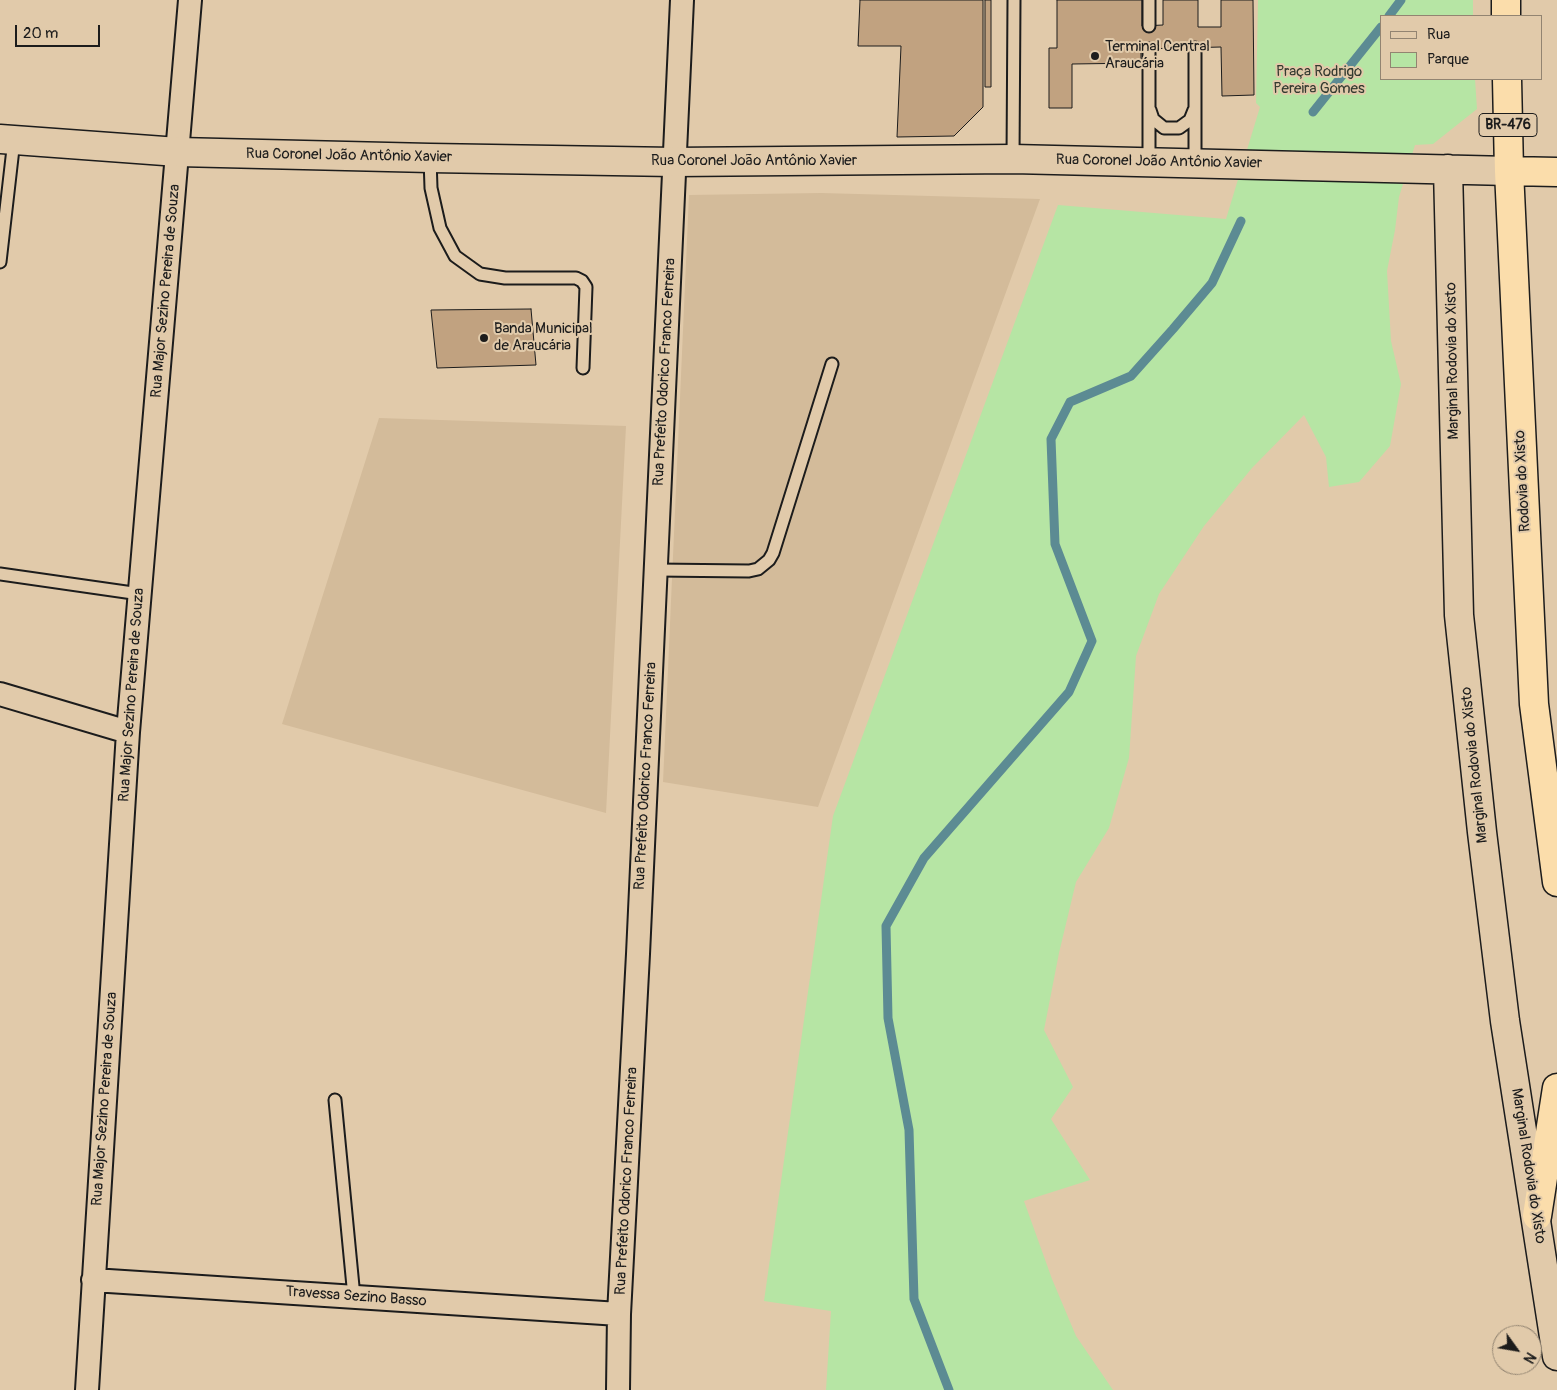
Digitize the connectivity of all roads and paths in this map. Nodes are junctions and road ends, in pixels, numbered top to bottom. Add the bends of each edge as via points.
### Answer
1 (190, 0) edge
2 (682, 0) edge
3 (1014, 0) edge
4 (1149, 0) edge
5 (1506, 0) edge
6 (1506, 15) edge
7 (1149, 26) dead end
8 (1195, 48) dead end
9 (1149, 49) dead end
10 (1507, 80) edge
11 (1149, 106) junction
12 (1195, 106) junction
13 (7, 140) edge
14 (178, 152) junction
15 (430, 158) junction
16 (1013, 159) junction
17 (674, 162) junction
18 (1149, 162) junction
19 (1195, 162) junction
20 (1448, 169) junction
21 (1508, 171) junction
22 (1557, 172) edge
23 (0, 262) edge
24 (832, 364) dead end
25 (583, 368) dead end
26 (656, 570) junction
27 (0, 574) edge
28 (140, 594) junction
29 (0, 694) edge
30 (128, 732) junction
31 (1557, 882) edge
32 (1557, 1088) edge
33 (335, 1100) dead end
34 (1537, 1216) junction
35 (93, 1280) junction
36 (354, 1297) junction
37 (619, 1314) junction
38 (1557, 1356) edge
39 (87, 1390) edge
40 (618, 1390) edge

1 - 14 street, Rua Major Sezino Pereira de Souza
2 - 17 street, Rua Prefeito Odorico Franco Ferreira
3 - 16 lane
4 - 7 lane
5 - 6 highway
8 - 12 lane
9 - 11 lane
10 - 21 highway, Rodovia do Xisto / BR-476
11 - 12 lane via 1153,120 1164,128 1178,128 1190,120
11 - 18 lane
12 - 19 lane
13 - 14 main road, Rua Coronel João Antônio Xavier
13 - 23 lane
14 - 15 main road, Rua Coronel João Antônio Xavier
14 - 28 street, Rua Major Sezino Pereira de Souza
15 - 17 main road, Rua Coronel João Antônio Xavier
15 - 25 lane via 431,188 440,228 454,256 480,274 505,278 576,278 582,281 586,287
16 - 17 main road, Rua Coronel João Antônio Xavier
16 - 18 main road, Rua Coronel João Antônio Xavier
17 - 26 street, Rua Prefeito Odorico Franco Ferreira
18 - 19 main road, Rua Coronel João Antônio Xavier
19 - 20 main road, Rua Coronel João Antônio Xavier
20 - 21 main road, Rua Coronel João Antônio Xavier
20 - 34 main road, Marginal Rodovia do Xisto via 1459,616 1505,1021
21 - 22 highway
21 - 31 highway, Rodovia do Xisto / BR-476 via 1534,704
24 - 26 lane via 769,560 758,569 749,571
26 - 37 street, Rua Prefeito Odorico Franco Ferreira
27 - 28 lane
28 - 30 street, Rua Major Sezino Pereira de Souza
29 - 30 street
30 - 35 street, Rua Major Sezino Pereira de Souza
32 - 34 highway
33 - 36 lane
34 - 38 main road, Marginal Rodovia do Xisto
35 - 36 street, Travessa Sezino Basso
35 - 39 street, Rua Major Sezino Pereira de Souza
36 - 37 street, Travessa Sezino Basso
37 - 40 street, Rua Prefeito Odorico Franco Ferreira

